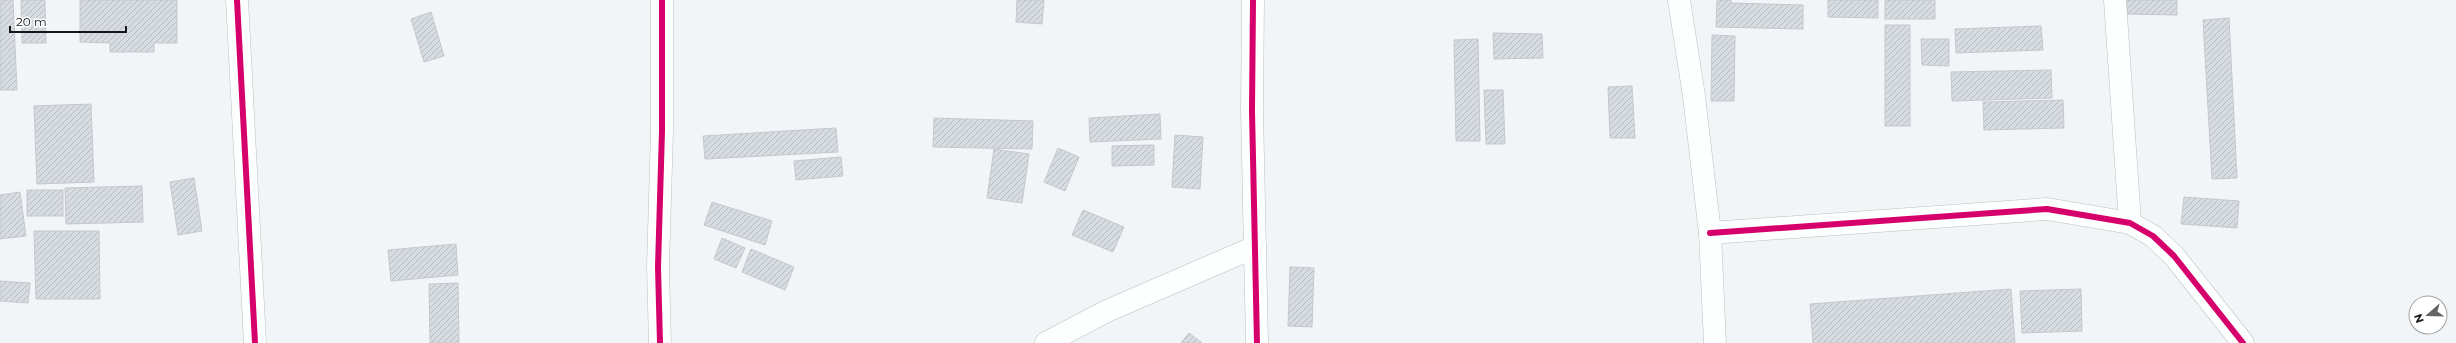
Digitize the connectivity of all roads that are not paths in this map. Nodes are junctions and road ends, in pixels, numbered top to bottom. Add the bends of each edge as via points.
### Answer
1 (237, 0) edge
2 (662, 0) edge
3 (1253, 0) edge
4 (1679, 0) edge
5 (2115, 0) edge
6 (2130, 223) junction
7 (1710, 233) junction
8 (1255, 247) junction
9 (255, 343) edge
10 (660, 343) edge
11 (1046, 343) edge
12 (1257, 343) edge
13 (1715, 343) edge
14 (2243, 343) edge

1 - 9 street
2 - 10 street via 658,267
3 - 8 street
4 - 7 street via 1694,96
5 - 6 street
6 - 7 street via 2047,209
6 - 14 street via 2153,236 2174,256
7 - 13 street
8 - 11 street via 1107,311
8 - 12 street

